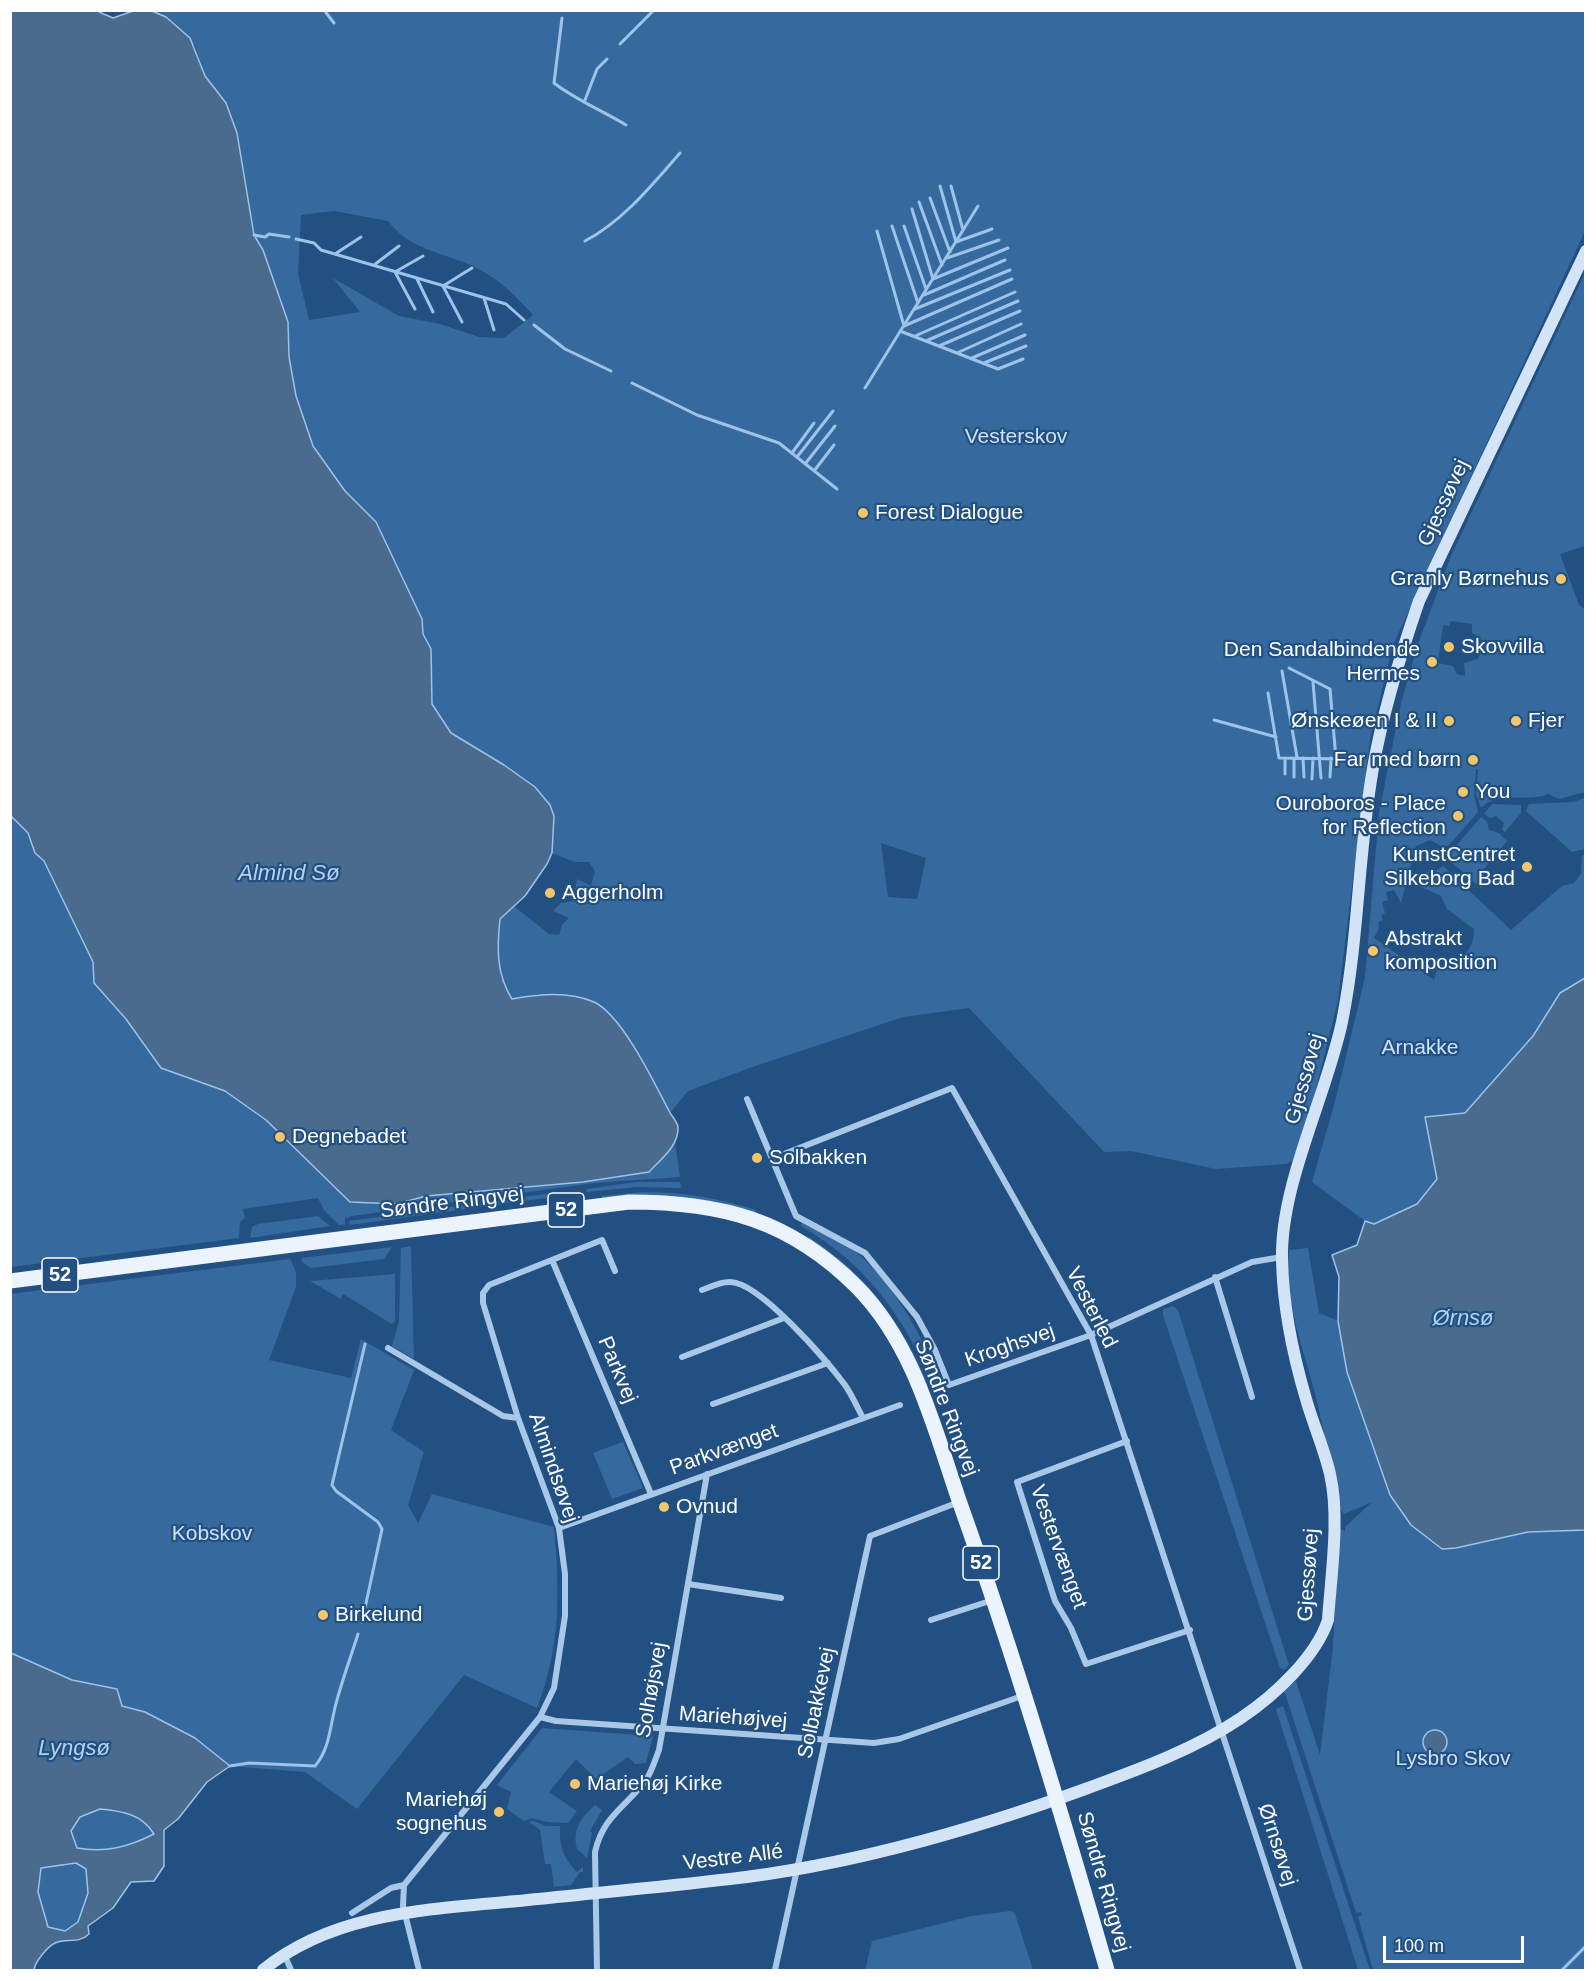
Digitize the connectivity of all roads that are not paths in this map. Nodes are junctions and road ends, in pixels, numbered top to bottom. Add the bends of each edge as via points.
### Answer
1 (1586, 251) edge
2 (747, 1099) dead end
3 (784, 1155) dead end
4 (1282, 1256) junction
5 (552, 1260) junction
6 (615, 1271) dead end
7 (1215, 1277) junction
8 (10, 1281) edge
9 (702, 1290) dead end
10 (784, 1318) junction
11 (1091, 1335) junction
12 (388, 1348) dead end
13 (682, 1356) dead end
14 (828, 1363) junction
15 (1252, 1397) dead end
16 (713, 1404) dead end
17 (900, 1405) dead end
18 (518, 1418) junction
19 (863, 1418) junction
20 (1127, 1442) junction
21 (707, 1474) junction
22 (651, 1494) junction
23 (960, 1502) junction
24 (559, 1527) junction
25 (688, 1584) junction
26 (781, 1598) dead end
27 (993, 1600) junction
28 (931, 1620) dead end
29 (1190, 1630) junction
30 (1025, 1695) junction
31 (540, 1717) junction
32 (662, 1729) junction
33 (1222, 1730) junction
34 (826, 1741) junction
35 (1057, 1800) junction
36 (798, 1869) junction
37 (404, 1886) junction
38 (594, 1893) junction
39 (352, 1913) dead end
40 (406, 1913) junction
41 (285, 1956) junction
42 (263, 1971) edge
43 (291, 1971) edge
44 (419, 1971) edge
45 (597, 1971) edge
46 (776, 1971) edge
47 (1107, 1971) edge
48 (1300, 1971) edge

1 - 4 street, Gjessøvej via 1419,601 1398,662 1373,769 1354,958 1342,1024 1293,1185
2 - 11 street, Kroghsvej via 796,1216 866,1253 917,1317 949,1385
3 - 11 street, Vesterled via 952,1089
4 - 7 street, Kroghsvej via 1252,1262
4 - 33 street, Gjessøvej via 1300,1375 1330,1474 1333,1518 1328,1620 1322,1638 1301,1665 1244,1716
5 - 6 street, Almindsøvej via 602,1240
5 - 18 street, Almindsøvej via 489,1285 483,1293
5 - 22 street, Parkvej
7 - 11 street, Kroghsvej
7 - 15 street
8 - 23 main road, Søndre Ringvej / 52 via 629,1202 712,1206 790,1235 833,1265 870,1301 905,1352
9 - 10 street via 730,1281 751,1290
10 - 13 street
10 - 14 street
11 - 20 street, Vesterled
12 - 18 street via 497,1412
14 - 16 street
14 - 19 street
17 - 19 street, Parkvænget
18 - 24 street, Almindsøvej
19 - 21 street, Parkvænget
20 - 29 street, Vesterled
20 - 29 street, Vestervænget via 1017,1482 1052,1590 1086,1664
21 - 22 street, Parkvænget
21 - 25 street, Solhøjsvej
22 - 24 street, Parkvænget
23 - 27 main road, Søndre Ringvej / 52
23 - 34 street, Solbakkevej via 870,1536
24 - 31 street, Almindsøvej via 565,1616 554,1688
25 - 26 street
25 - 32 street, Solhøjsvej
27 - 28 street
27 - 30 main road, Søndre Ringvej / 52
29 - 33 street, Vesterled
30 - 34 street, Mariehøjvej via 899,1739 874,1743
30 - 35 main road, Søndre Ringvej / 52
31 - 32 street, Mariehøjvej via 556,1722
31 - 37 street, Almindsøvej
32 - 34 street, Mariehøjvej
32 - 38 street, Solhøjsvej via 646,1780 615,1811 599,1836
33 - 35 street, Gjessøvej
33 - 48 street, Ørnsøvej
34 - 36 street, Solbakkevej
35 - 36 street, Vestre Allé via 990,1822
35 - 47 main road, Søndre Ringvej / 52
36 - 38 street, Vestre Allé
36 - 46 street, Solbakkevej
37 - 39 street via 391,1888
37 - 40 street
38 - 40 street, Vestre Allé
38 - 45 street, Solhøjsvej
40 - 41 street, Vestre Allé via 328,1933
40 - 44 street
41 - 42 street, Vestre Allé
41 - 43 street

